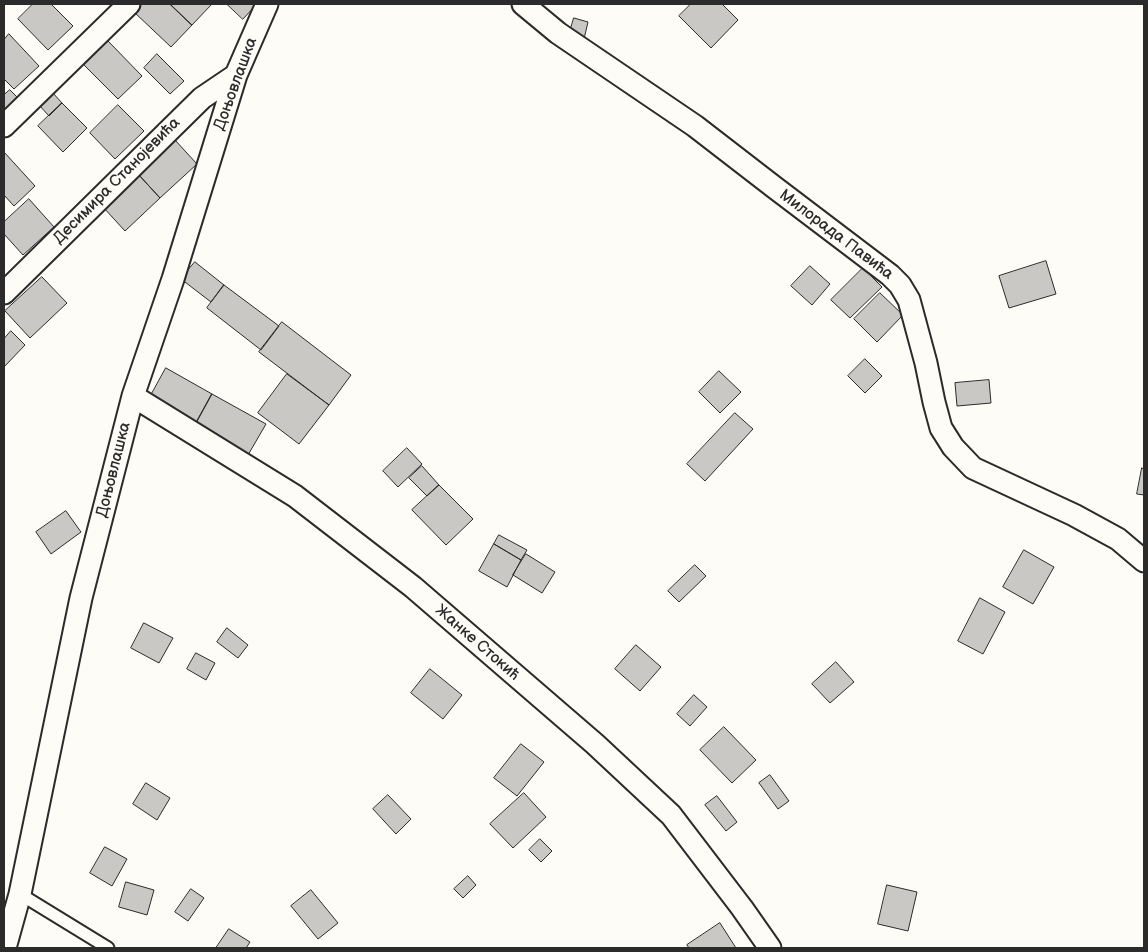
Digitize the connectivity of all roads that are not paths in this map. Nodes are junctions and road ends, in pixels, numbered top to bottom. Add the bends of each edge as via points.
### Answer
1 (129, 4) edge
2 (267, 4) edge
3 (523, 4) edge
4 (236, 75) junction
5 (4, 126) edge
6 (4, 293) edge
7 (133, 396) junction
8 (1144, 560) edge
9 (20, 894) junction
10 (5, 948) edge
11 (108, 948) edge
12 (770, 948) edge

1 - 5 street
2 - 4 street, Доњовлашка
3 - 8 street, Милорада Павића via 558,33 695,126 900,285 909,300 941,428 973,468 1074,515 1118,539
4 - 6 street, Десимира Станојевића via 202,98
4 - 7 street, Доњовлашка
7 - 9 street, Доњовлашка via 81,598
7 - 12 street, Жанке Стокић via 295,496 413,587 595,744 671,815
9 - 10 street, Доњовлашка
9 - 11 lane

